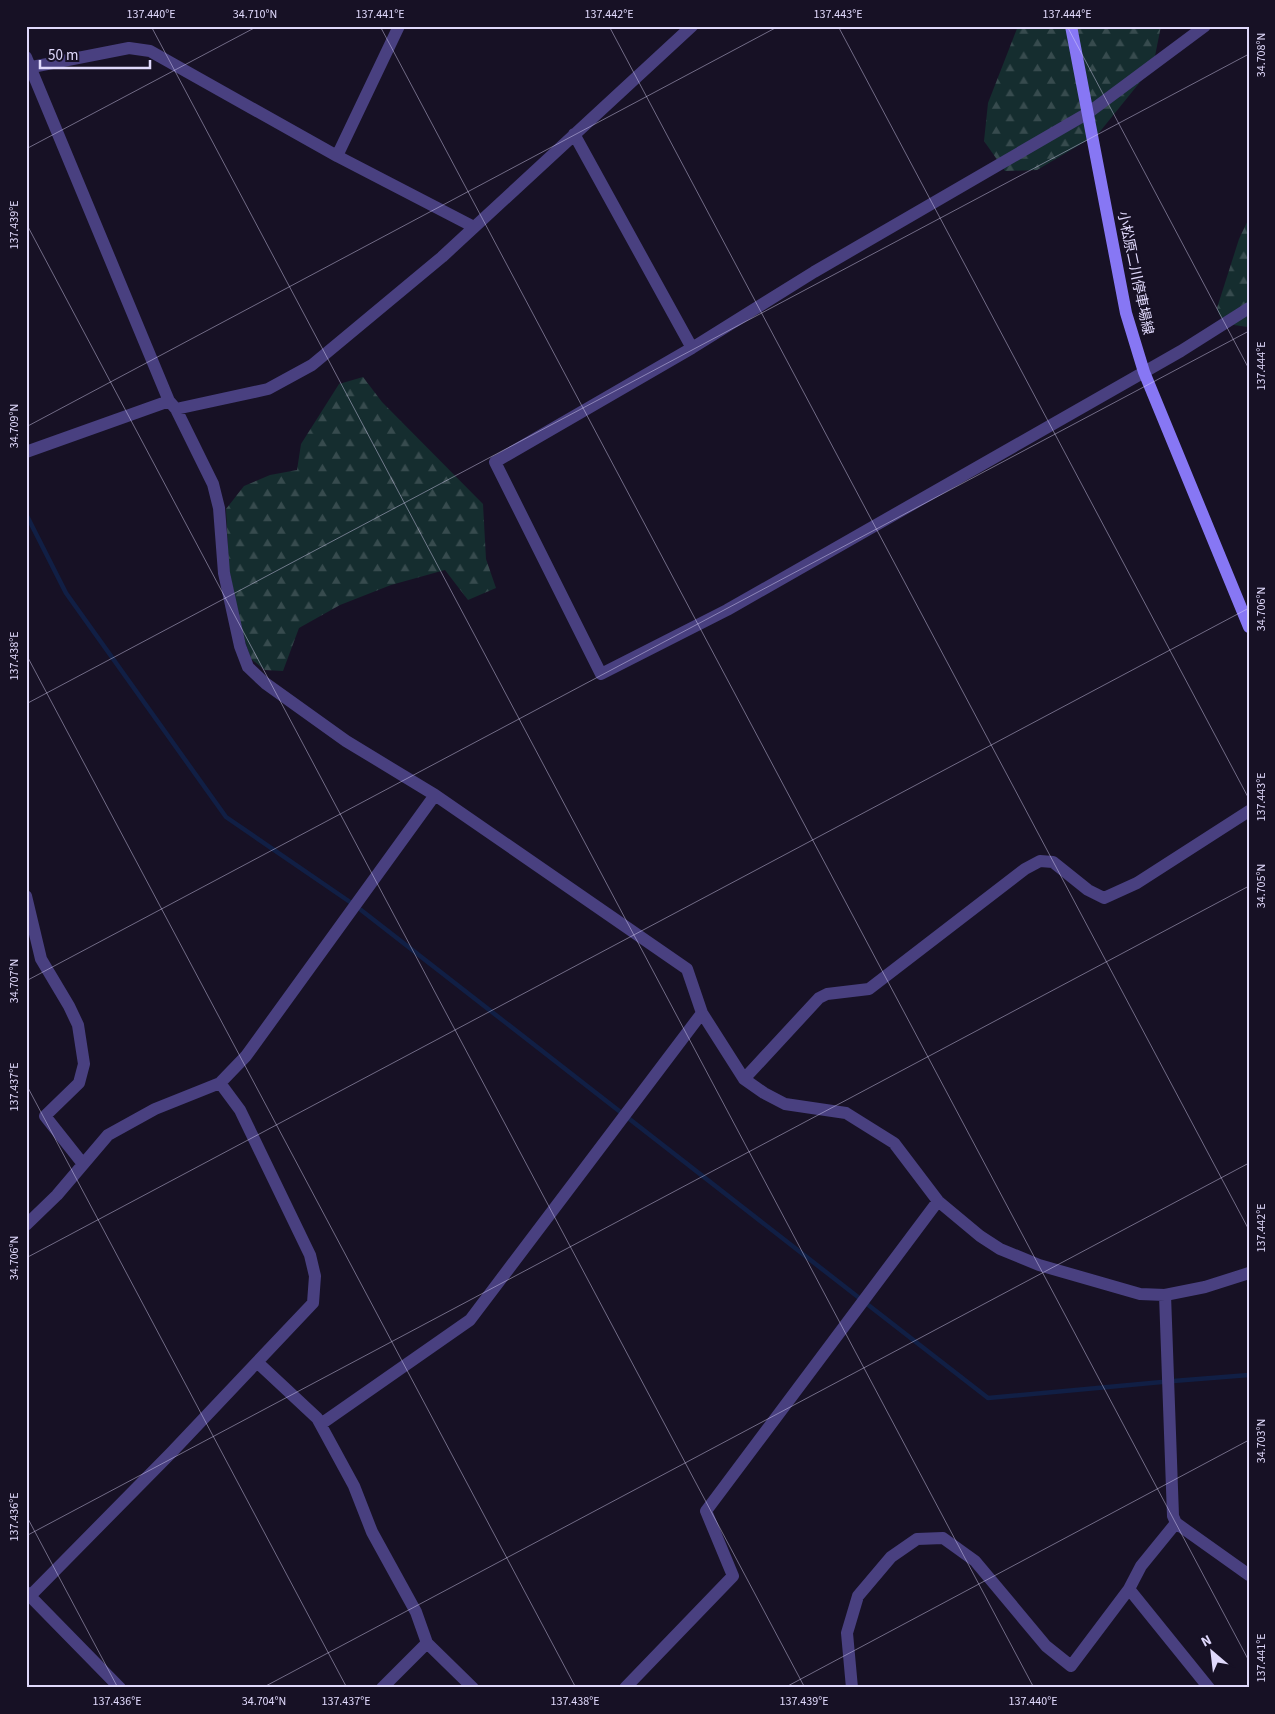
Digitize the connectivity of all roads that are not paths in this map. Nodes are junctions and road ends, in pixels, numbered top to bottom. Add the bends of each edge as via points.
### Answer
1 (399, 26) edge
2 (1071, 26) edge
3 (1205, 26) edge
4 (687, 27) edge
5 (29, 62) edge
6 (1088, 113) junction
7 (574, 134) junction
8 (336, 156) junction
9 (474, 227) junction
10 (1249, 308) edge
11 (692, 348) junction
12 (1144, 372) junction
13 (172, 405) junction
14 (26, 452) edge
15 (1249, 627) edge
16 (435, 795) junction
17 (1249, 811) edge
18 (26, 896) edge
19 (702, 1013) junction
20 (744, 1079) junction
21 (220, 1083) junction
22 (83, 1164) junction
23 (938, 1201) junction
24 (26, 1225) edge
25 (1249, 1273) edge
26 (1165, 1295) junction
27 (257, 1362) junction
28 (321, 1424) junction
29 (1176, 1522) junction
30 (1249, 1575) edge
31 (1129, 1589) junction
32 (28, 1594) edge
33 (427, 1643) junction
34 (120, 1688) edge
35 (382, 1688) edge
36 (473, 1688) edge
37 (625, 1688) edge
38 (852, 1688) edge
39 (1209, 1688) edge

1 - 8 street
2 - 6 main road, 小松原二川停車場線
3 - 6 street
4 - 7 street
5 - 8 street via 130,48 150,51
5 - 13 street
6 - 11 street via 814,272
6 - 12 main road, 小松原二川停車場線 via 1126,314
7 - 9 street
7 - 11 street
8 - 9 street
9 - 13 street via 312,365 268,389
10 - 12 street
11 - 12 street via 495,462 601,674 726,610
12 - 15 main road, 小松原二川停車場線
13 - 14 street
13 - 16 street via 213,484 219,508 224,573 240,646 248,667 265,683 346,741
16 - 19 street via 687,969
16 - 21 street via 246,1056
17 - 20 street via 1137,883 1104,898 1088,890 1053,862 1033,865 868,989 819,998
18 - 22 street via 41,958 78,1025 84,1064 79,1083 45,1116
19 - 20 street
19 - 28 street via 470,1320
20 - 23 street via 785,1104 846,1113 894,1143
21 - 22 street via 155,1109 108,1135
21 - 27 street via 240,1110 310,1255 315,1276 313,1303
22 - 24 street
23 - 26 street via 1000,1249 1039,1265 1140,1294
23 - 37 street via 706,1511 733,1576
25 - 26 street
26 - 29 street via 1173,1516
27 - 28 street
27 - 32 street
28 - 33 street via 354,1486 372,1532 416,1612
29 - 30 street
29 - 31 street via 1141,1566
31 - 38 street via 1071,1666 1046,1646 975,1561 943,1538 917,1539 891,1557 858,1596 847,1632
31 - 39 street
32 - 34 street
33 - 35 street
33 - 36 street

